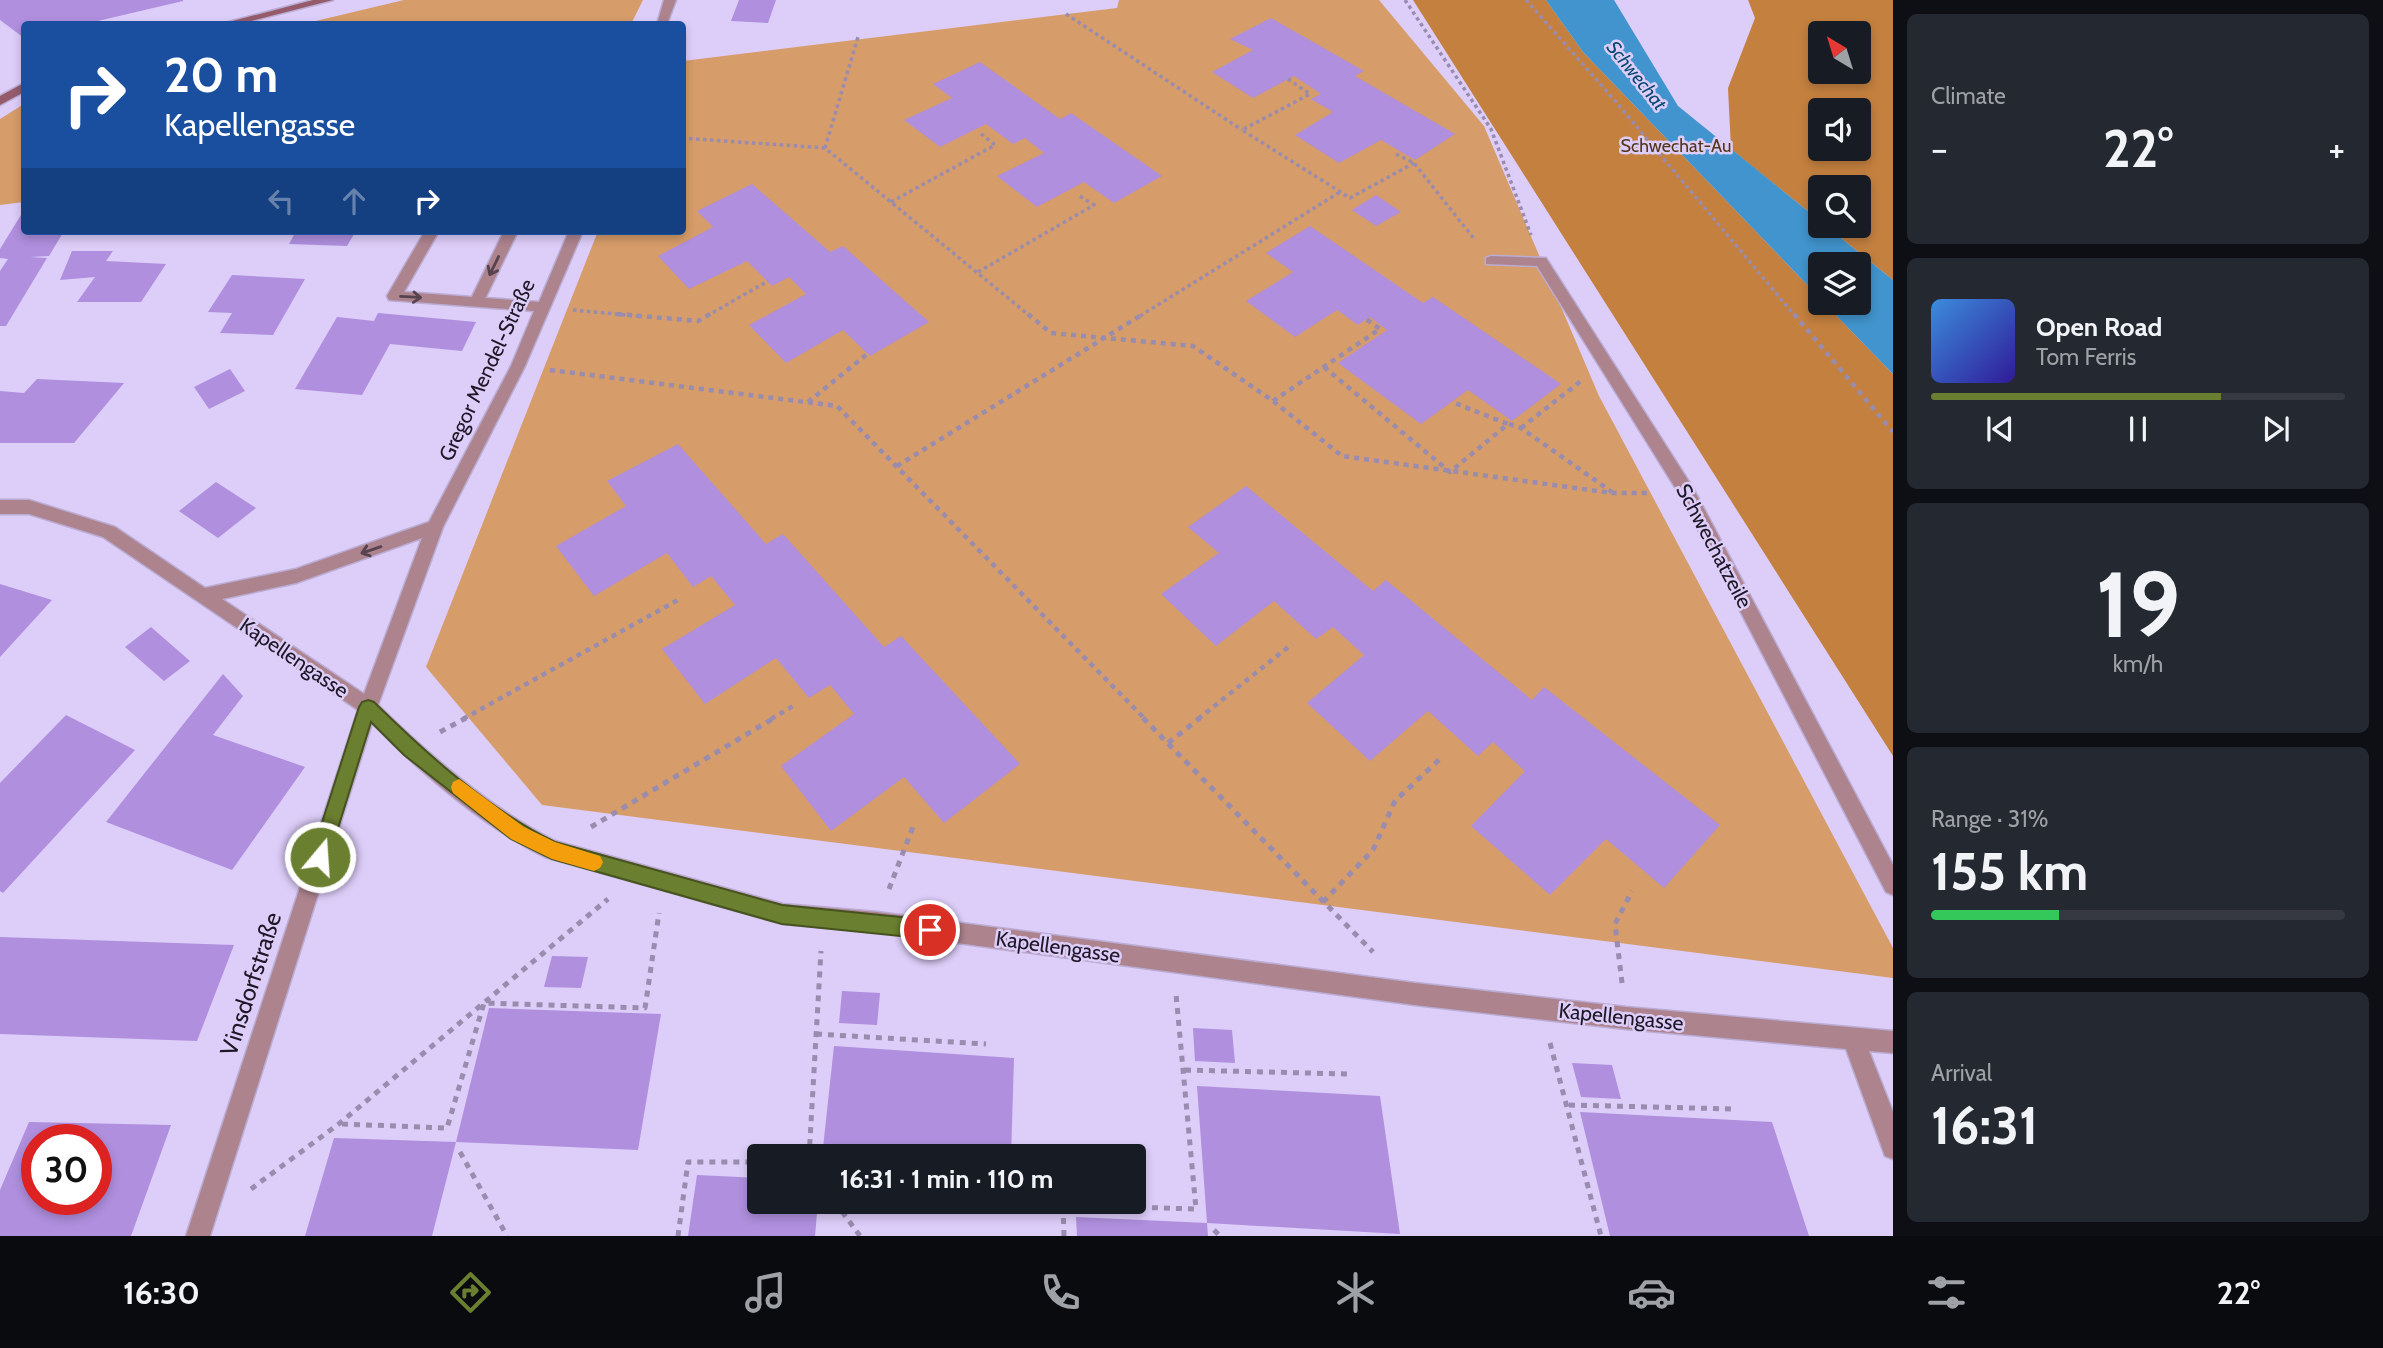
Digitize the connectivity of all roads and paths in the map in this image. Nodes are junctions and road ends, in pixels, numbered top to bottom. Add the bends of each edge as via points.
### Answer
1 (327, 0) edge
2 (670, 0) edge
3 (1405, 0) edge
4 (1526, 0) edge
5 (1066, 15) dead end
6 (240, 21) edge
7 (663, 21) edge
8 (858, 37) dead end
9 (1288, 79) dead end
10 (21, 89) edge
11 (0, 101) edge
12 (1242, 130) junction
13 (979, 133) dead end
14 (686, 138) edge
15 (825, 148) junction
16 (1396, 154) dead end
17 (1414, 163) junction
18 (1340, 192) junction
19 (1078, 195) dead end
20 (891, 202) junction
21 (430, 235) edge
22 (509, 235) edge
23 (574, 235) edge
24 (1491, 261) joint
25 (1541, 261) junction
26 (978, 272) junction
27 (768, 281) dead end
28 (477, 301) junction
29 (543, 307) junction
30 (1366, 319) dead end
31 (1102, 338) junction
32 (866, 355) dead end
33 (1604, 362) junction
34 (517, 366) junction
35 (1324, 367) junction
36 (1273, 401) junction
37 (808, 402) junction
38 (1452, 402) dead end
39 (1508, 424) junction
40 (1521, 428) junction
41 (1893, 432) edge
42 (897, 466) junction
43 (1450, 472) junction
44 (0, 507) edge
45 (435, 527) junction
46 (200, 596) junction
47 (678, 600) dead end
48 (1292, 644) dead end
49 (794, 705) dead end
50 (368, 707) junction
51 (1168, 743) junction
52 (410, 749) junction
53 (1443, 757) dead end
54 (914, 824) dead end
55 (552, 850) junction
56 (639, 874) junction
57 (663, 881) junction
58 (1893, 885) edge
59 (1632, 891) dead end
60 (1323, 902) junction
61 (823, 918) junction
62 (877, 922) junction
63 (1172, 962) junction
64 (1415, 994) junction
65 (484, 1003) junction
66 (1540, 1008) junction
67 (1626, 1018) junction
68 (816, 1034) junction
69 (1853, 1040) junction
70 (1893, 1041) edge
71 (986, 1044) dead end
72 (1185, 1070) junction
73 (1347, 1074) dead end
74 (1569, 1105) junction
75 (1734, 1109) dead end
76 (340, 1124) junction
77 (810, 1144) edge
78 (1893, 1149) edge
79 (460, 1152) dead end
80 (747, 1162) edge
81 (844, 1214) edge
82 (1214, 1230) dead end
83 (200, 1231) edge
84 (507, 1236) edge
85 (678, 1236) edge
86 (860, 1236) edge
87 (1064, 1236) edge
88 (1220, 1236) edge
89 (1601, 1236) edge

1 - 6 street
2 - 7 street
3 - 25 path via 1491,129
4 - 41 path
5 - 12 path
8 - 15 path
9 - 12 path via 1310,94
10 - 11 street
12 - 18 path
13 - 20 path via 995,145
14 - 15 path
15 - 20 path
16 - 17 path
17 - 18 path via 1350,198
17 - 24 path
18 - 31 path
19 - 26 path via 1094,205
20 - 26 path
21 -> 28 street via 394,296
22 -> 28 street
23 - 29 street, Gregor Mendel-Straße
24 - 25 street
25 - 33 street, Schwechatzeile
26 - 31 path via 1051,333
27 - 29 path via 698,321
28 - 29 street
29 - 34 street, Gregor Mendel-Straße
30 - 35 path via 1380,329
31 - 36 path via 1194,346
31 - 42 path
32 - 37 path
33 - 40 path
33 - 58 street, Schwechatzeile via 1687,493
34 - 37 path
34 - 45 street, Gregor Mendel-Straße
35 - 36 path
35 - 43 path
36 - 43 path via 1342,456
37 - 42 path via 837,405
38 - 39 path
39 - 40 path
39 - 43 path
40 - 43 path via 1612,493
42 - 51 path
44 - 46 street, Kapellengasse via 29,507 109,531
45 -> 46 street via 296,576
45 - 50 street, Gregor Mendel-Straße
46 - 50 street, Kapellengasse
47 - 52 path
48 - 51 path
49 - 55 path
50 - 52 street, Kapellengasse
50 - 83 street, Vinsdorfstraße
51 - 60 path
52 - 55 street, Kapellengasse via 518,833
53 - 60 path via 1395,801 1373,850
54 - 62 path
55 - 56 street, Kapellengasse
56 - 57 street, Kapellengasse
56 - 65 path
57 - 61 street, Kapellengasse via 782,914
57 - 65 path via 645,1008
59 - 67 path via 1615,924
60 - 64 path
61 - 62 street, Kapellengasse
61 - 68 path
62 - 63 street, Kapellengasse
63 - 64 street, Kapellengasse
63 - 72 path
64 - 66 street, Kapellengasse
65 - 76 path
65 - 76 path via 447,1128
66 - 67 street, Kapellengasse
66 - 74 path
67 - 69 street, Kapellengasse
68 - 71 path
68 - 77 path
69 - 70 street, Kapellengasse
69 - 78 street
72 - 73 path
72 - 87 path via 1196,1209 1063,1205
74 - 75 path
74 - 89 path
76 - 83 path
79 - 84 path
80 - 85 path via 688,1163
81 - 86 path
82 - 88 path

